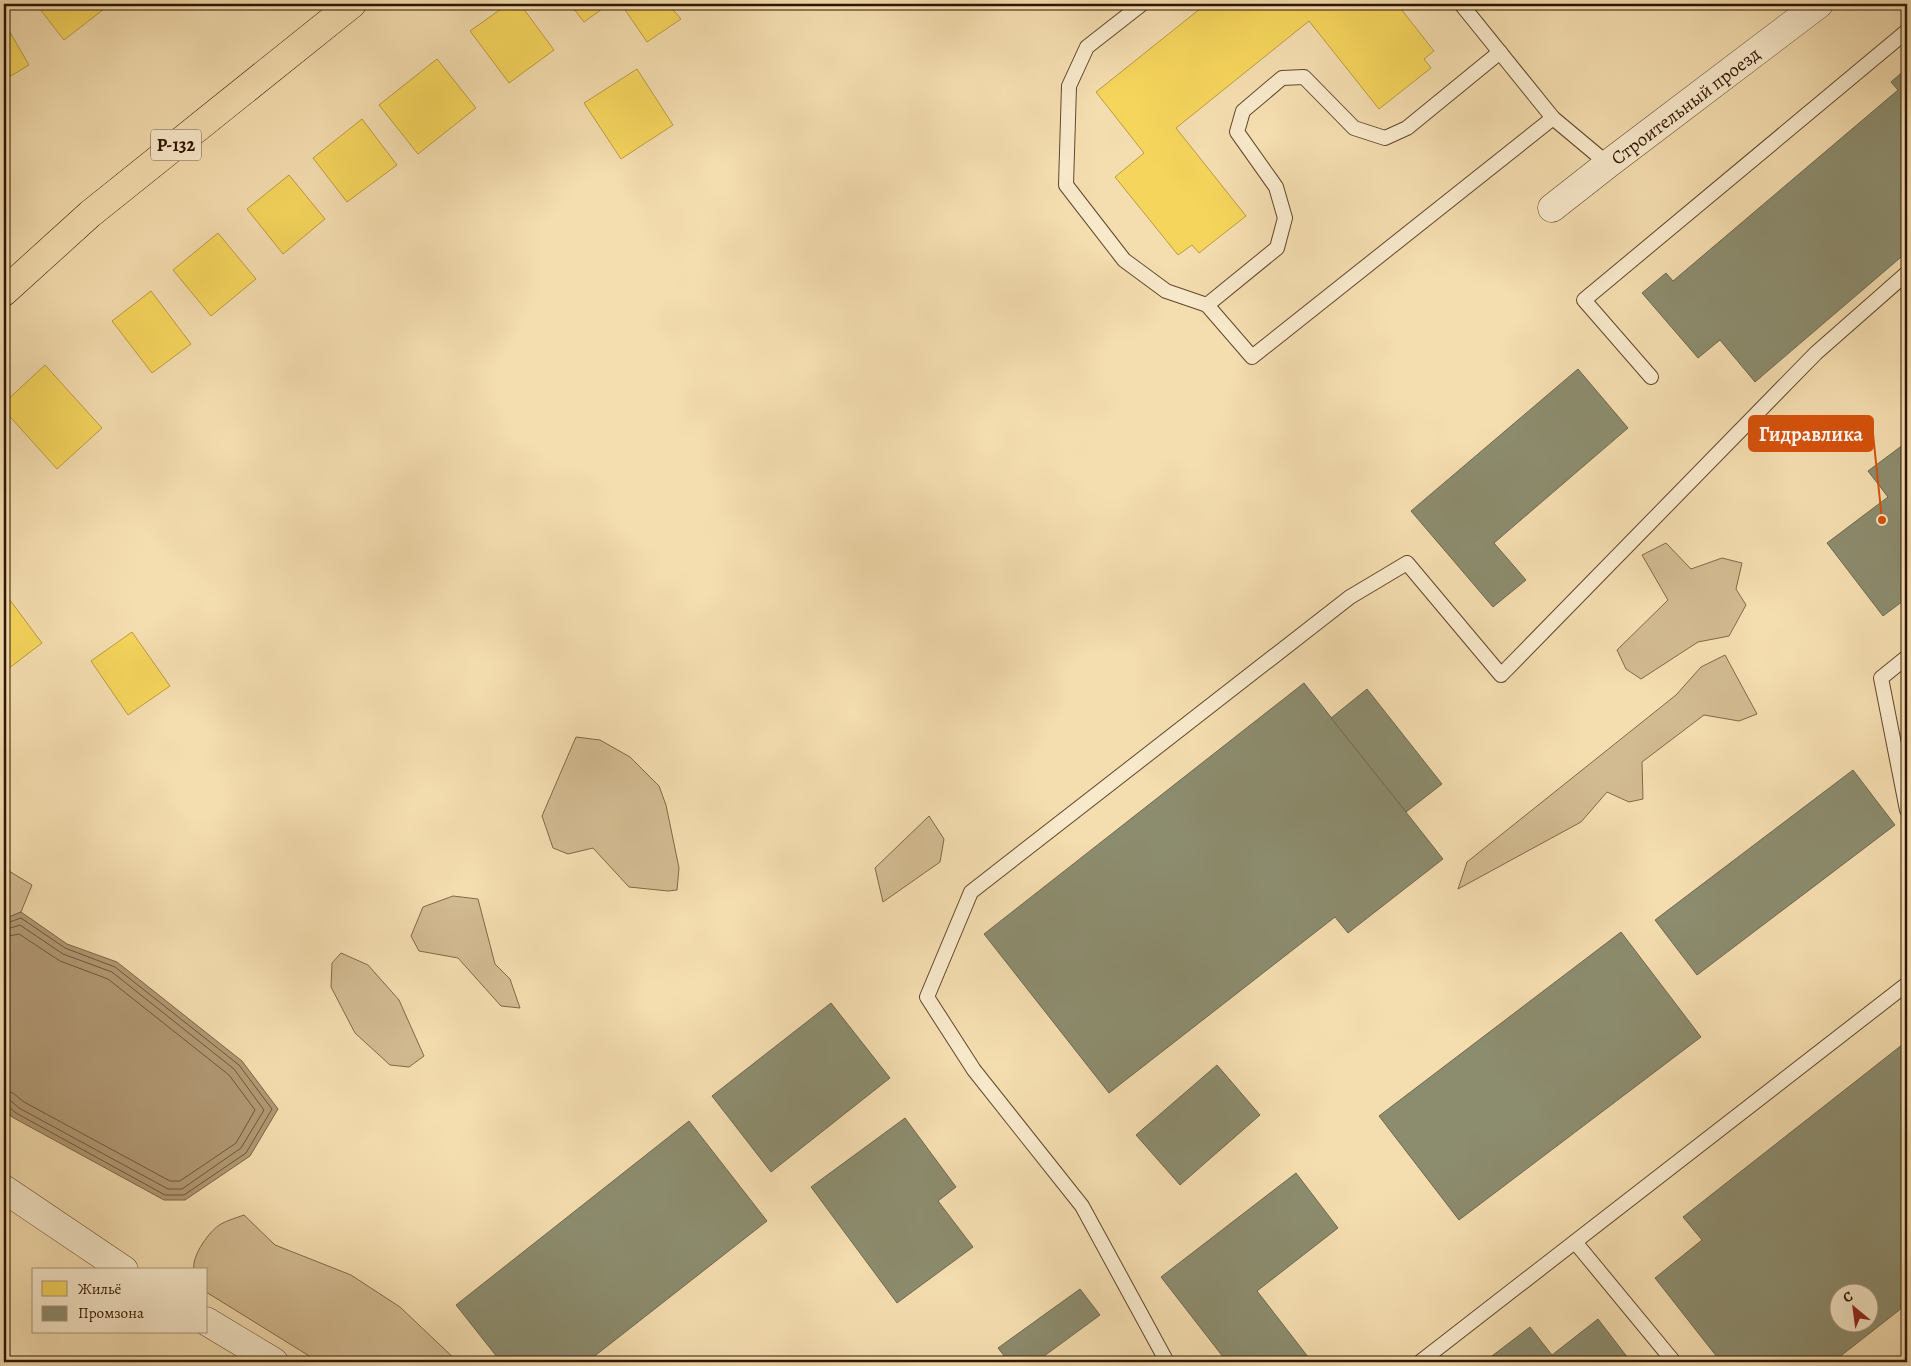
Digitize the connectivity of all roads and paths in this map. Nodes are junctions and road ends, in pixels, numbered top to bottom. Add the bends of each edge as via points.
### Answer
1 (352, 4) edge
2 (1142, 4) edge
3 (1461, 4) edge
4 (1819, 4) edge
5 (1907, 31) edge
6 (1500, 52) junction
7 (1553, 118) junction
8 (1608, 164) junction
9 (1552, 208) dead end
10 (1907, 273) edge
11 (4, 292) edge
12 (1207, 305) junction
13 (1651, 377) dead end
14 (1907, 658) edge
15 (1907, 810) edge
16 (1907, 984) edge
17 (4, 1189) edge
18 (1575, 1242) junction
19 (121, 1268) edge
20 (208, 1322) edge
21 (274, 1362) edge
22 (1167, 1362) edge
23 (1420, 1362) edge
24 (1674, 1362) edge

1 - 11 highway, Р-132 via 90,214
2 - 12 lane via 1087,47 1069,86 1066,185 1124,260 1166,291
3 - 6 lane
4 - 8 street, Строительный проезд
5 - 13 lane via 1584,300
6 - 7 lane
6 - 12 lane via 1407,128 1384,138 1354,128 1304,77 1282,78 1243,111 1237,132 1276,187 1285,218 1277,248
7 - 8 lane
7 - 12 lane via 1252,357
8 - 9 street, Строительный проезд
10 - 22 lane via 1816,353 1500,675 1407,563 1350,597 971,892 927,997 974,1070 1082,1206
14 - 15 lane via 1881,678
16 - 18 lane
17 - 19 street
18 - 23 lane
18 - 24 lane
20 - 21 street

